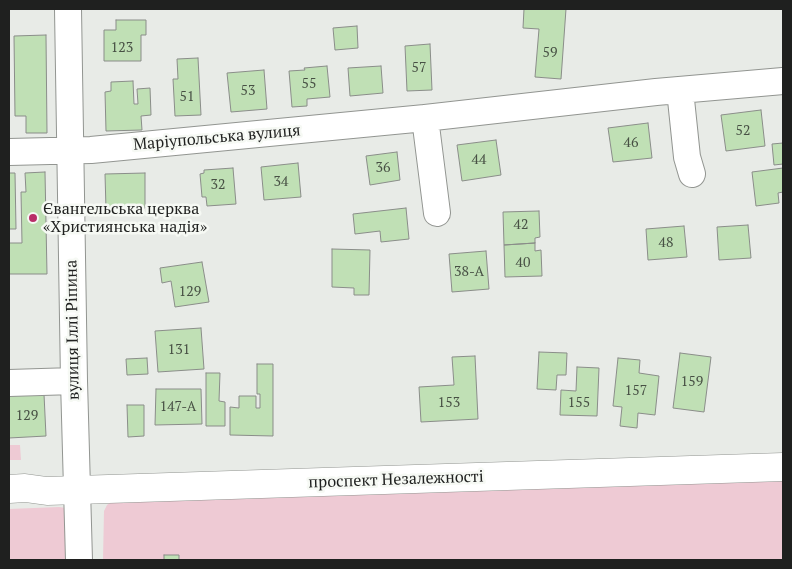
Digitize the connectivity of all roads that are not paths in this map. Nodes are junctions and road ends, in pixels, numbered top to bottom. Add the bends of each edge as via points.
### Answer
1 (68, 9) edge
2 (783, 80) edge
3 (680, 90) junction
4 (425, 118) junction
5 (70, 150) junction
6 (9, 152) edge
7 (692, 174) dead end
8 (437, 213) dead end
9 (74, 381) junction
10 (9, 383) edge
11 (783, 467) edge
12 (9, 489) edge
13 (77, 490) junction
14 (80, 560) edge

1 - 5 street, вулиця Іллі Ріпина
2 - 3 street, Маріупольська вулиця
3 - 4 street, Маріупольська вулиця
3 - 7 street via 687,157
4 - 5 street, Маріупольська вулиця
4 - 8 street
5 - 6 street, Маріупольська вулиця
5 - 9 street, вулиця Іллі Ріпина
9 - 10 street
9 - 13 street, вулиця Іллі Ріпина
11 - 13 main road, проспект Незалежності
12 - 13 main road, проспект Незалежності
13 - 14 street, вулиця Іллі Ріпина

